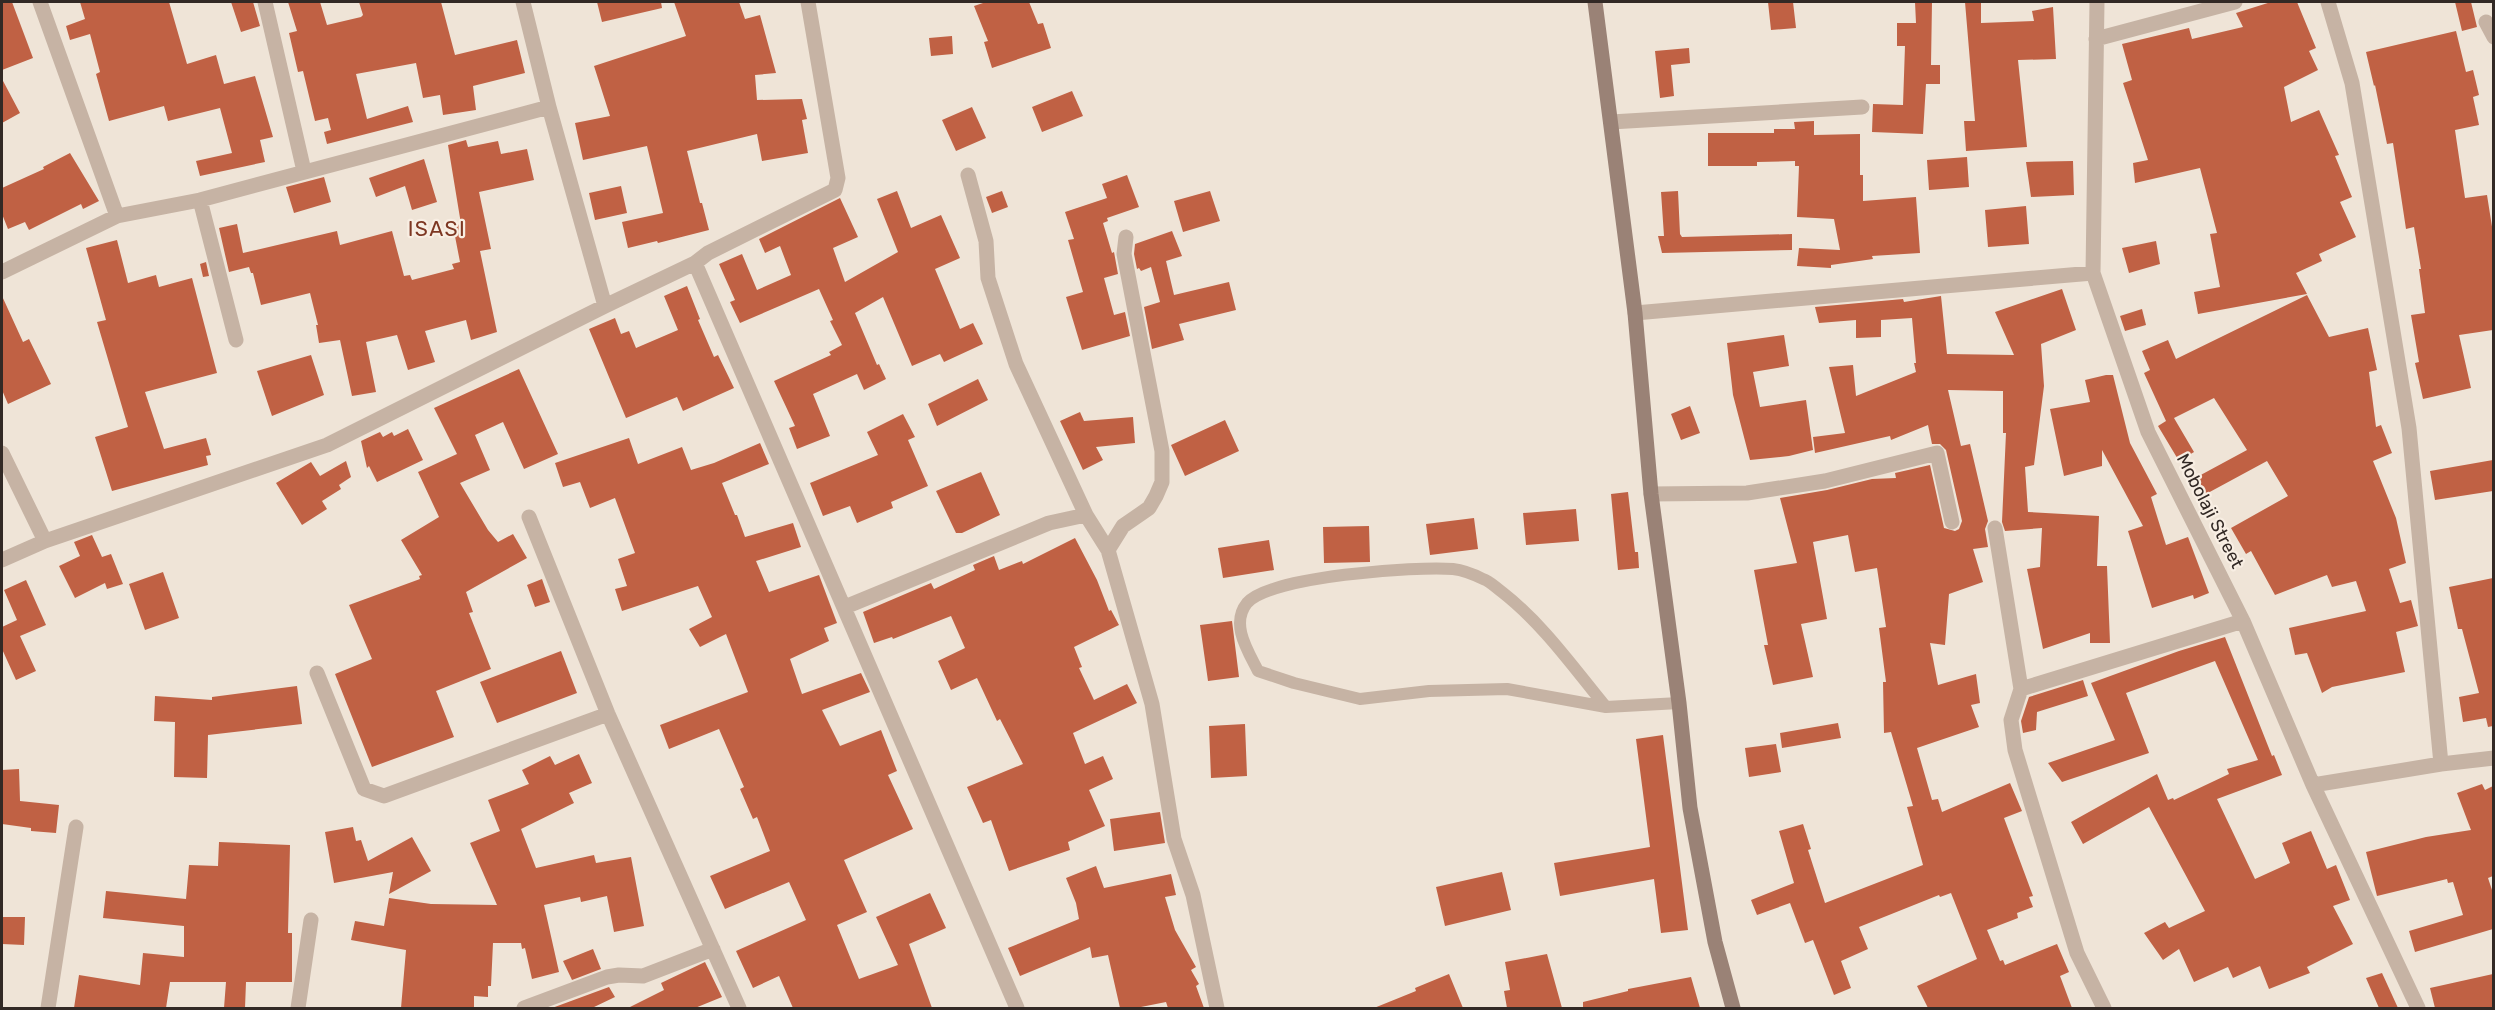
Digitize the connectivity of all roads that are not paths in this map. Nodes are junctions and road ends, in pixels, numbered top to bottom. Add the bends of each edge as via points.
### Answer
1 (40, 2) edge
2 (265, 2) edge
3 (522, 2) edge
4 (808, 2) edge
5 (1595, 2) edge
6 (2097, 2) edge
7 (2235, 2) edge
8 (2328, 2) edge
9 (2486, 22) dead end
10 (2493, 37) edge
11 (2096, 39) junction
12 (549, 107) junction
13 (1862, 107) dead end
14 (1611, 122) junction
15 (304, 171) junction
16 (968, 175) dead end
17 (200, 200) junction
18 (117, 216) junction
19 (1126, 237) dead end
20 (695, 263) junction
21 (2, 272) edge
22 (2093, 273) junction
23 (605, 306) junction
24 (1635, 313) junction
25 (236, 340) dead end
26 (2, 453) edge
27 (1651, 494) junction
28 (1086, 515) junction
29 (529, 517) dead end
30 (1952, 522) dead end
31 (1995, 528) dead end
32 (45, 541) junction
33 (1108, 550) junction
34 (2, 560) edge
35 (845, 608) junction
36 (2242, 621) junction
37 (316, 673) dead end
38 (2021, 689) junction
39 (1679, 703) junction
40 (1606, 707) junction
41 (608, 714) junction
42 (2493, 758) edge
43 (2440, 764) junction
44 (2313, 785) junction
45 (76, 827) dead end
46 (312, 920) dead end
47 (713, 949) junction
48 (48, 1008) edge
49 (298, 1008) edge
50 (524, 1008) edge
51 (739, 1008) edge
52 (1017, 1008) edge
53 (1217, 1008) edge
54 (1733, 1008) edge
55 (2104, 1008) edge
56 (2418, 1008) edge

1 - 18 street
2 - 15 street
3 - 12 street
4 - 20 street via 838,178 834,190
5 - 14 street
6 - 11 street, Mobolaji Street
7 - 11 street
8 - 43 street via 2352,83 2409,428
9 - 10 street
11 - 22 street, Mobolaji Street
12 - 15 street
12 - 23 street
13 - 14 street
14 - 24 street
15 - 17 street
16 - 28 street via 986,241 988,278 1016,364
17 - 18 street
17 - 25 street
18 - 21 street
19 - 33 street via 1124,254 1162,451 1162,482 1149,508 1123,526
20 - 23 street
20 - 35 street
22 - 24 street
22 - 36 street, Mobolaji Street via 2148,432
23 - 32 street via 327,446
24 - 27 street
26 - 32 street
27 - 30 street via 1747,493 1825,481 1937,453
27 - 39 street
28 - 33 street
28 - 35 street via 1049,523
29 - 41 street
31 - 38 street
32 - 34 street
33 - 53 street via 1152,704 1174,839 1193,895
35 - 52 street
36 - 38 street
36 - 44 street, Mobolaji Street
37 - 41 street via 364,789 384,796
38 - 55 street via 2011,720 2015,750 2078,953
39 - 40 lane
39 - 54 street via 1692,819 1715,942
40 - 40 lane via 1507,689 1429,691 1360,699 1294,683 1258,671 1240,630 1241,617 1247,603 1260,594 1299,582 1392,570 1454,570 1485,579 1514,602 1540,627
41 - 47 street
42 - 43 street
43 - 44 street
44 - 56 street, Mobolaji Street
45 - 48 street
46 - 49 street
47 - 50 street via 643,976 607,977
47 - 51 street

